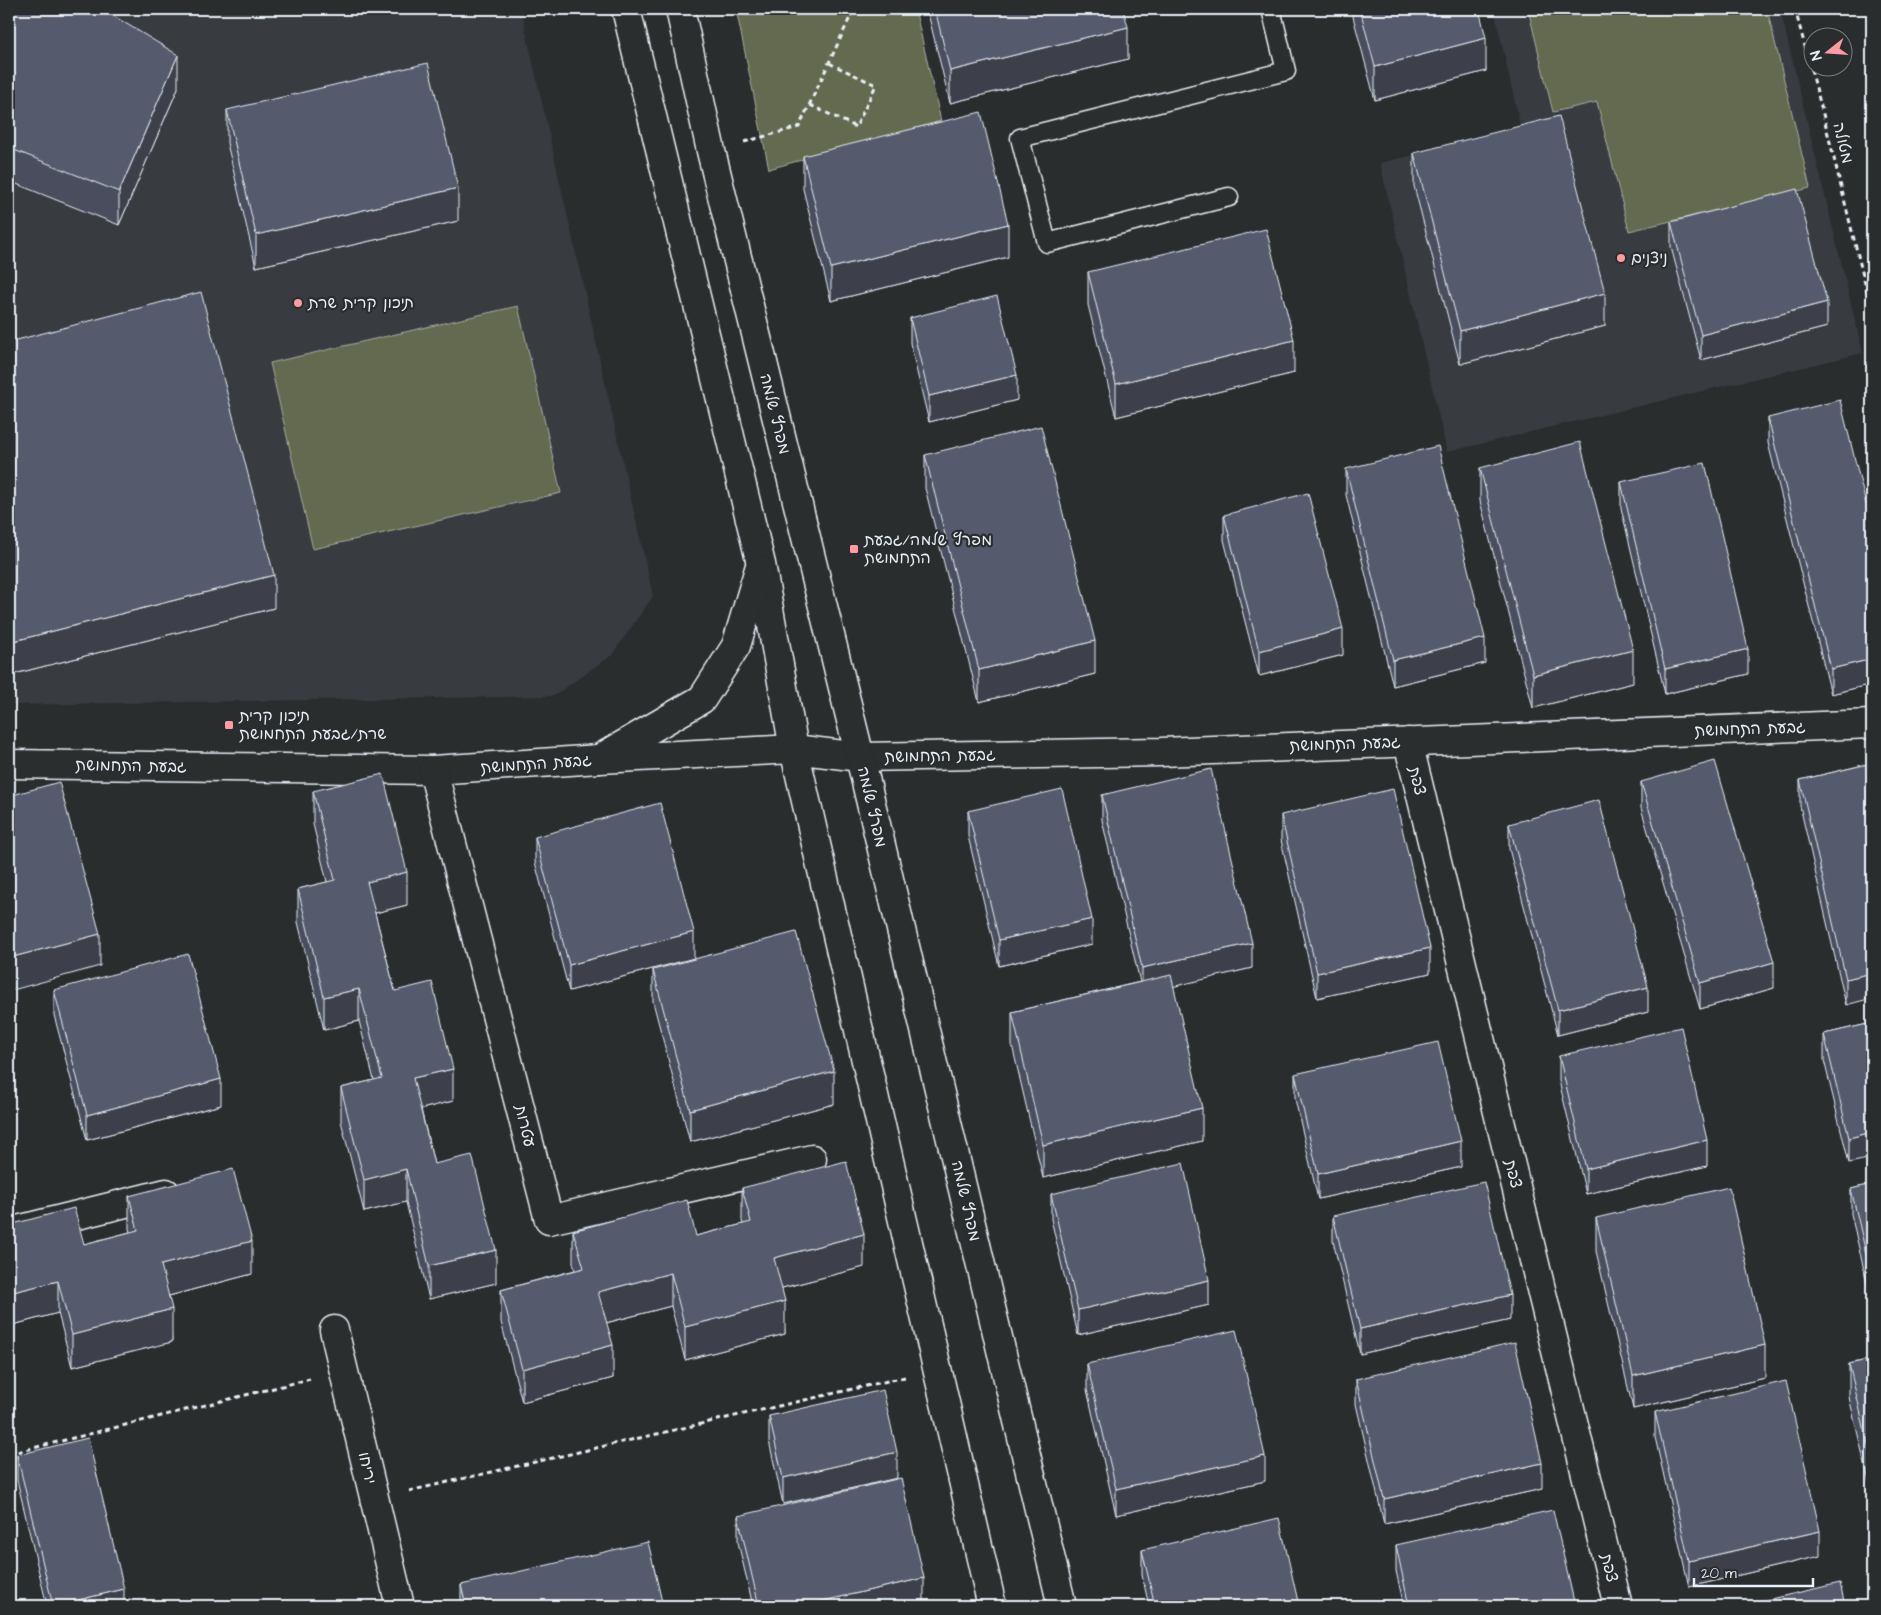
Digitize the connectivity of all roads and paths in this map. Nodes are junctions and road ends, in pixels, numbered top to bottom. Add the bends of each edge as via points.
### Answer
1 (626, 9) edge
2 (680, 9) edge
3 (854, 9) edge
4 (1271, 9) edge
5 (1795, 9) edge
6 (829, 63) junction
7 (810, 105) junction
8 (710, 151) junction
9 (1229, 197) dead end
10 (1872, 312) edge
11 (761, 564) junction
12 (1872, 724) edge
13 (1408, 742) junction
14 (794, 749) junction
15 (860, 757) junction
16 (599, 759) junction
17 (9, 764) edge
18 (433, 770) junction
19 (812, 1159) dead end
20 (167, 1193) edge
21 (9, 1232) edge
22 (334, 1330) dead end
23 (937, 1370) junction
24 (344, 1371) junction
25 (9, 1454) edge
26 (374, 1498) junction
27 (400, 1606) edge
28 (992, 1606) edge
29 (1062, 1606) edge
30 (1618, 1606) edge

1 - 11 street
2 - 8 street, מפרץ שלמה
3 - 6 path
4 - 9 lane via 1286,71 1020,138 1047,243
5 - 10 path, מטולה
6 - 7 path
6 - 7 path via 876,85 856,127
7 - 8 path via 799,127
8 - 15 street, מפרץ שלמה
11 - 14 street
11 - 16 street via 736,646 702,699
12 - 13 street, גבעת התחמושת
13 - 15 street, גבעת התחמושת via 1161,752
13 - 30 street, צפת
14 - 15 street, גבעת התחמושת
14 - 16 street, גבעת התחמושת
14 - 23 street
15 - 29 street, מפרץ שלמה
16 - 18 street, גבעת התחמושת
17 - 18 street, גבעת התחמושת
18 - 19 street, עטרות via 549,1220
20 - 21 street
22 - 24 street, יריחו
23 - 26 path
23 - 28 street
24 - 25 path
24 - 26 street, יריחו
26 - 27 street, יריחו

